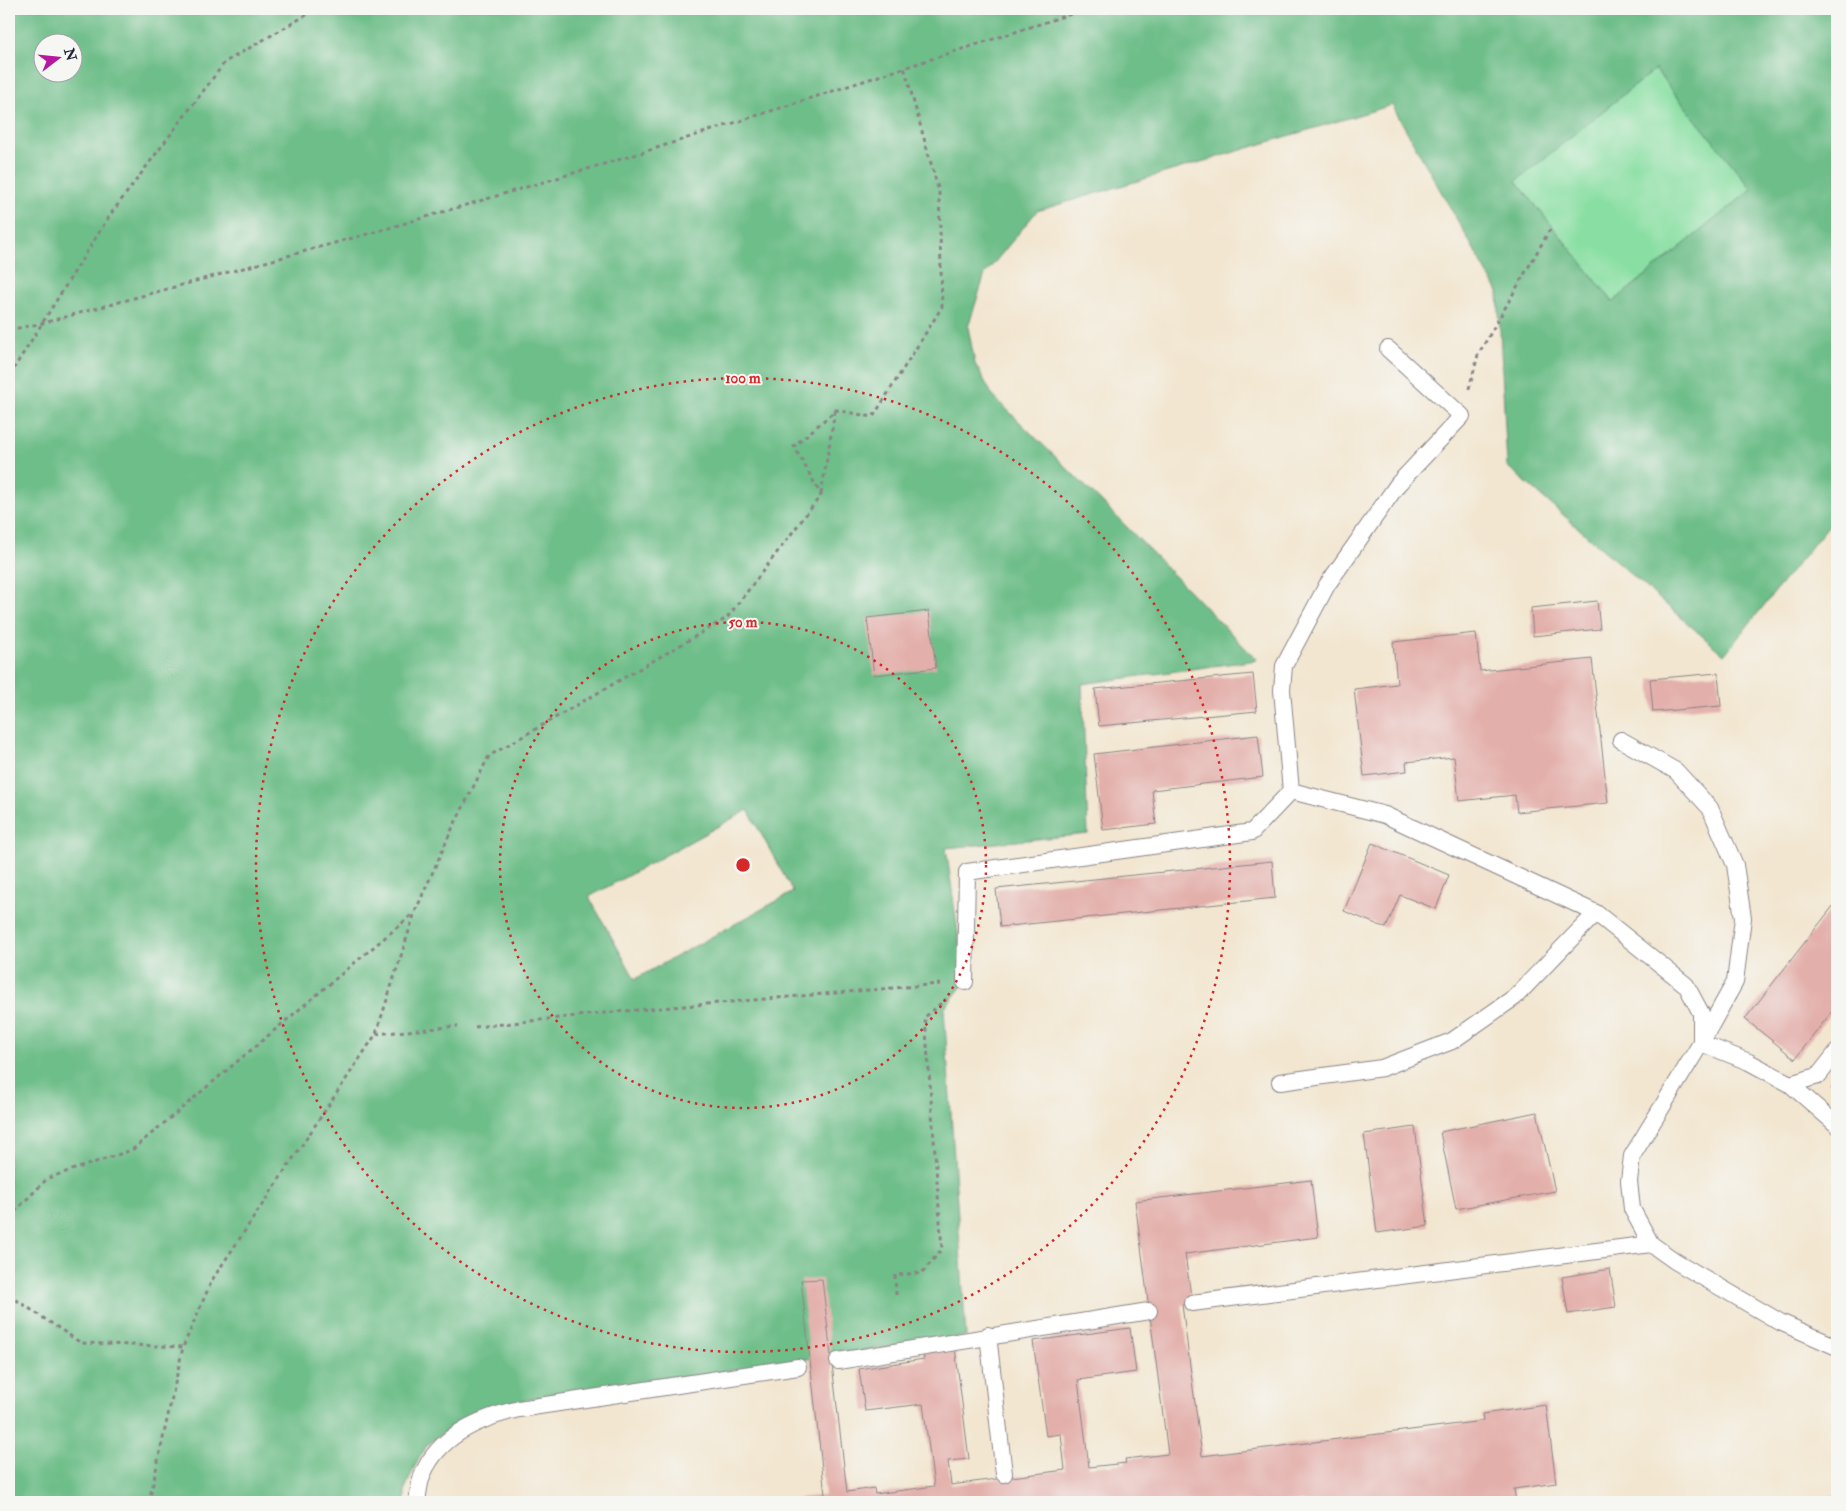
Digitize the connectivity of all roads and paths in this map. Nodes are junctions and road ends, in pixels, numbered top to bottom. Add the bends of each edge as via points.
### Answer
1 (317, 9) edge
2 (1086, 9) edge
3 (904, 67) junction
4 (1552, 226) dead end
5 (43, 323) junction
6 (9, 330) edge
7 (1388, 349) dead end
8 (9, 376) edge
9 (836, 410) junction
10 (1462, 416) junction
11 (820, 494) junction
12 (1621, 740) dead end
13 (1291, 790) junction
14 (416, 912) junction
15 (1596, 913) junction
16 (965, 982) junction
17 (458, 1026) dead end
18 (475, 1027) dead end
19 (376, 1034) junction
20 (1701, 1043) junction
21 (1837, 1052) edge
22 (1280, 1082) dead end
23 (1790, 1084) junction
24 (1837, 1124) edge
25 (9, 1217) edge
26 (1651, 1244) junction
27 (9, 1295) edge
28 (896, 1295) dead end
29 (1192, 1303) dead end
30 (1149, 1311) dead end
31 (988, 1336) junction
32 (183, 1347) junction
33 (1837, 1347) edge
34 (838, 1360) dead end
35 (798, 1367) dead end
36 (1004, 1474) dead end
37 (149, 1502) edge
38 (417, 1502) edge

1 - 5 path via 225,62 110,215
2 - 3 path
3 - 5 path via 595,167 382,230
3 - 9 path via 939,192 942,307 873,417
4 - 10 path via 1478,355
5 - 6 path
5 - 8 path
7 - 10 lane
9 - 11 path
9 - 11 path via 794,446
10 - 13 lane via 1398,484 1327,585 1284,666 1282,690
11 - 14 path via 727,618 489,756 451,831
12 - 20 lane via 1676,771 1710,808 1735,865 1743,918 1734,982
13 - 15 lane via 1385,816
13 - 16 lane via 1252,832 966,872
14 - 19 path
14 - 25 path via 132,1150 48,1178
15 - 20 lane via 1686,985 1701,1013
15 - 22 lane via 1515,997 1452,1042 1382,1068
16 - 18 path
16 - 28 path via 925,1016 942,1249 922,1273 895,1275
17 - 19 path
19 - 32 path via 212,1280
20 - 23 lane via 1749,1062
20 - 26 lane via 1632,1156 1629,1181 1632,1209
21 - 23 lane via 1818,1076
23 - 24 lane
26 - 29 lane
26 - 33 lane via 1780,1322
27 - 32 path via 81,1343
30 - 31 lane
31 - 34 lane
31 - 36 lane
32 - 37 path
35 - 38 lane via 500,1413 458,1432 441,1448 421,1479

